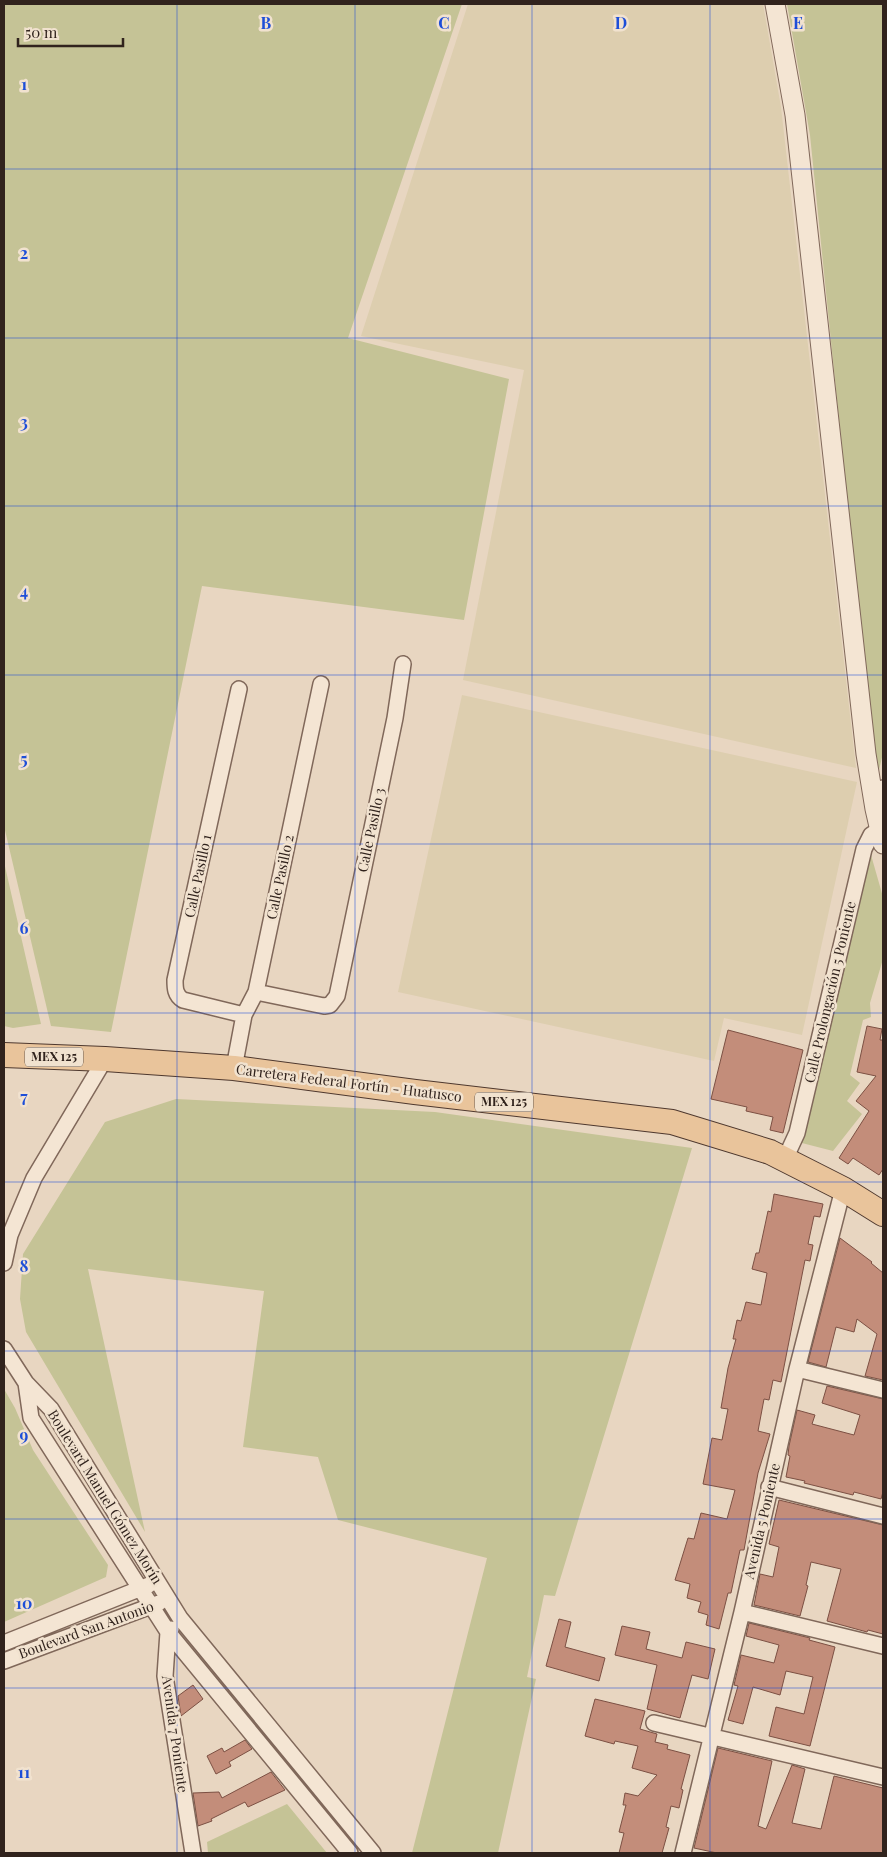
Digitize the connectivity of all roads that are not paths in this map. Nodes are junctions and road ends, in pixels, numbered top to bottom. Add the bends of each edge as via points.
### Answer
1 (775, 4) edge
2 (403, 664) dead end
3 (321, 684) dead end
4 (239, 689) dead end
5 (883, 788) edge
6 (879, 825) edge
7 (256, 992) junction
8 (244, 1015) junction
9 (4, 1056) edge
10 (105, 1059) junction
11 (234, 1068) junction
12 (785, 1160) junction
13 (843, 1189) junction
14 (883, 1214) edge
15 (4, 1263) edge
16 (4, 1349) edge
17 (797, 1369) junction
18 (26, 1383) junction
19 (883, 1390) edge
20 (769, 1487) junction
21 (883, 1516) edge
22 (158, 1582) junction
23 (140, 1588) junction
24 (169, 1599) junction
25 (152, 1606) junction
26 (742, 1612) junction
27 (180, 1618) junction
28 (168, 1632) junction
29 (4, 1642) edge
30 (883, 1646) edge
31 (4, 1661) edge
32 (654, 1723) dead end
33 (710, 1737) junction
34 (883, 1777) edge
35 (193, 1853) edge
36 (350, 1853) edge
37 (373, 1853) edge
38 (683, 1853) edge

1 - 6 street via 795,115 866,754
2 - 7 street, Calle Pasillo 3 via 395,718 337,996 330,1005 324,1006
3 - 7 street, Calle Pasillo 2
4 - 8 street, Calle Pasillo 1 via 175,989 183,1000
5 - 6 street, Calle Prolongación 5 Poniente
6 - 12 street, Calle Prolongación 5 Poniente via 864,848 797,1133
7 - 8 street, Calle Pasillo 2
8 - 11 street, Calle Pasillo 2
9 - 10 main road, Carretera Federal Fortín - Huatusco / MEX 125
10 - 11 main road, Carretera Federal Fortín - Huatusco / MEX 125
10 - 15 street via 34,1178 10,1235
11 - 12 main road, Carretera Federal Fortín - Huatusco / MEX 125 via 672,1122 770,1152
12 - 13 main road, Carretera Federal Fortín - Huatusco / MEX 125
13 - 14 main road, Carretera Federal Fortín - Huatusco / MEX 125
13 - 17 street, Avenida 5 Poniente
16 - 18 street
17 - 19 street
17 - 20 street, Avenida 5 Poniente
18 - 22 street, Boulevard Manuel Gómez Morín via 51,1409
18 - 23 street, Boulevard Manuel Gómez Morín via 30,1418
20 - 21 street
20 - 26 street, Avenida 5 Poniente
22 - 23 street, Boulevard San Antonio
22 - 24 street, Boulevard Manuel Gómez Morín
23 - 25 street, Boulevard Manuel Gómez Morín
23 - 29 street, Boulevard San Antonio
24 - 25 street, Boulevard San Antonio
24 - 27 street, Boulevard Manuel Gómez Morín
25 - 28 street, Boulevard Manuel Gómez Morín
25 - 31 street, Boulevard San Antonio
26 - 30 street
26 - 33 street, Avenida 5 Poniente
27 - 28 street
27 - 37 street, Boulevard Manuel Gómez Morín
28 - 35 street, Avenida 7 Poniente via 165,1676
28 - 36 street, Boulevard Manuel Gómez Morín
32 - 33 street
33 - 34 street
33 - 38 street, Avenida 5 Poniente

